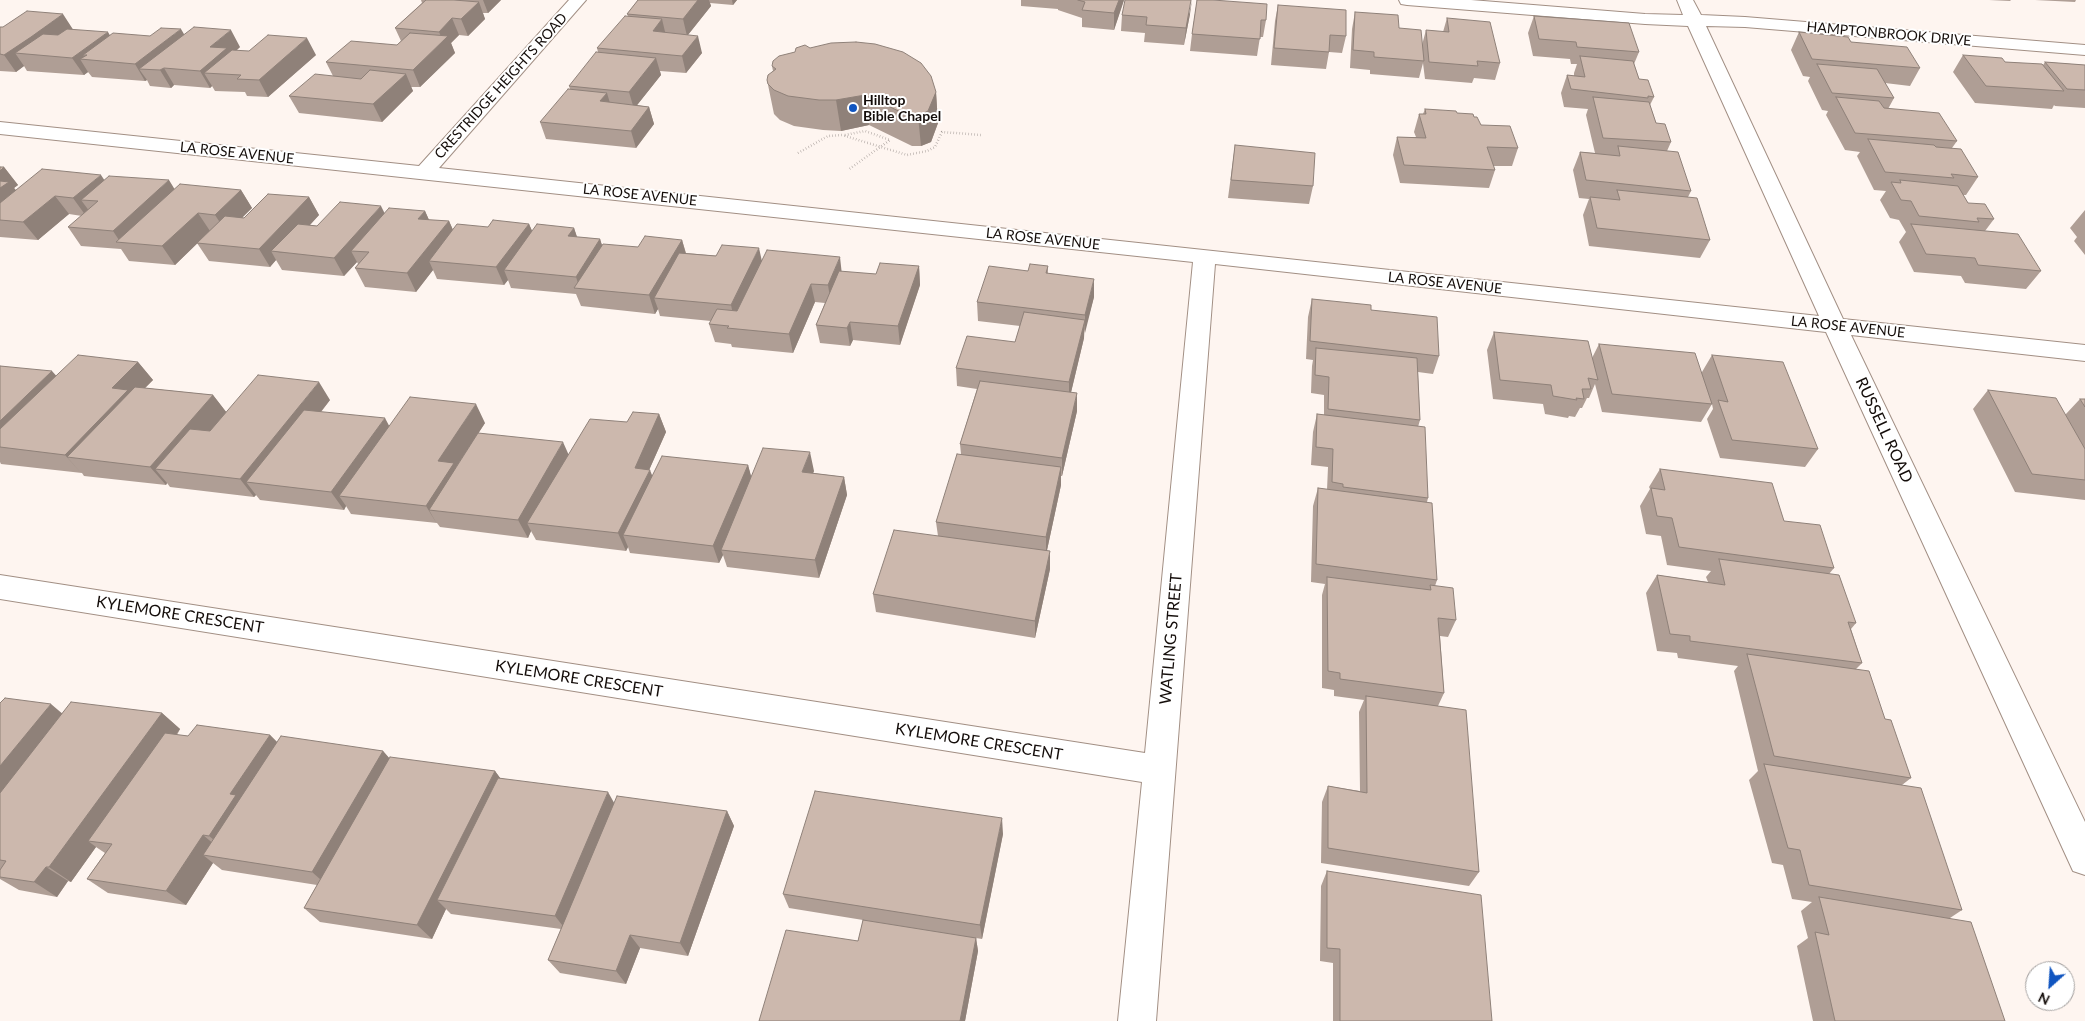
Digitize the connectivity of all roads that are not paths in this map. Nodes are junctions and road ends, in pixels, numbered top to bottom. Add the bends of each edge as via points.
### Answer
1 (578, 0) edge
2 (1407, 0) edge
3 (1689, 10) edge
4 (2085, 50) edge
5 (0, 128) edge
6 (425, 172) junction
7 (1205, 256) junction
8 (1834, 326) junction
9 (2085, 353) edge
10 (0, 586) edge
11 (1159, 770) junction
12 (2085, 858) edge
13 (1137, 1021) edge

1 - 6 street, CRESTRIDGE HEIGHTS ROAD
2 - 3 street, HAMPTONBROOK DRIVE via 1645,19
3 - 4 street, HAMPTONBROOK DRIVE via 1745,22
3 - 8 street, RUSSELL ROAD
5 - 6 street, LA ROSE AVENUE
6 - 7 street, LA ROSE AVENUE
7 - 8 street, LA ROSE AVENUE
7 - 11 street, WATLING STREET
8 - 9 street, LA ROSE AVENUE
8 - 12 street, RUSSELL ROAD
10 - 11 street, KYLEMORE CRESCENT
11 - 13 street, WATLING STREET

